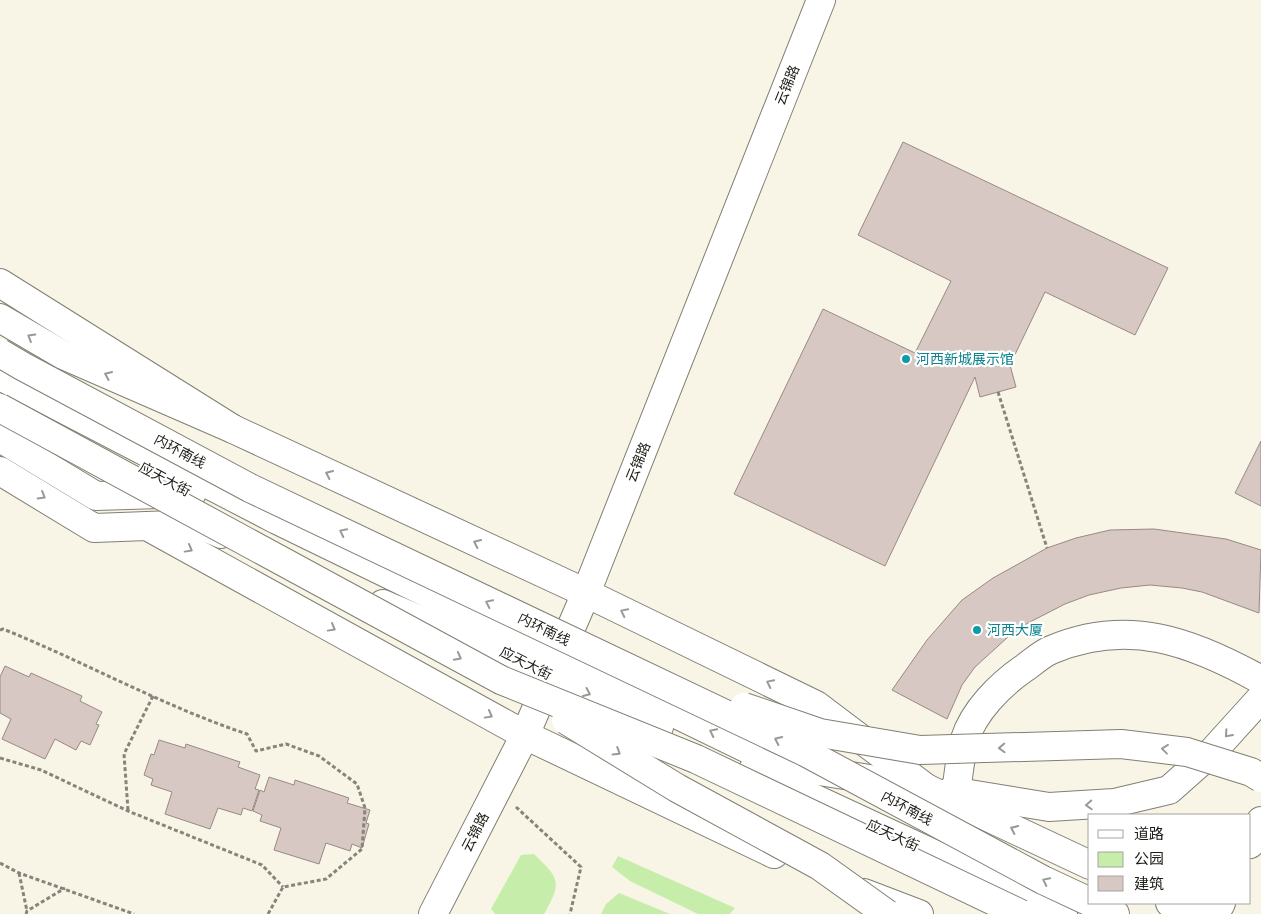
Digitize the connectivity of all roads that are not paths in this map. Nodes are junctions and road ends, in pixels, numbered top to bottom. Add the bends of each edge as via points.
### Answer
1 (821, 0) edge
2 (0, 284) edge
3 (0, 318) edge
4 (0, 353) edge
5 (0, 376) edge
6 (0, 389) edge
7 (0, 408) edge
8 (233, 430) junction
9 (0, 438) edge
10 (0, 471) edge
11 (192, 493) junction
12 (148, 526) junction
13 (586, 593) junction
14 (597, 655) junction
15 (554, 666) junction
16 (501, 680) junction
17 (1261, 680) edge
18 (1261, 698) edge
19 (525, 735) junction
20 (1261, 778) edge
21 (926, 788) junction
22 (956, 791) junction
23 (1261, 822) edge
24 (1251, 842) edge
25 (1088, 864) edge
26 (823, 878) junction
27 (1088, 901) edge
28 (1094, 904) edge
29 (1172, 904) edge
30 (434, 914) edge
31 (887, 914) edge
32 (901, 914) edge
33 (919, 914) edge
34 (1021, 914) edge
35 (1064, 914) edge
36 (1115, 914) edge
37 (1194, 914) edge

1 - 13 main road, 云锦路
2 - 8 main road, 应天大街
8 -> 3 main road via 63,355
14 -> 4 main road, 内环南线, bridge via 250,488
5 - 15 main road, 应天大街
6 - 11 main road, 应天大街
7 -> 16 main road, bridge
13 -> 8 main road, 应天大街
9 - 11 main road via 96,496
10 -> 12 main road via 94,528
11 - 15 main road, 应天大街
12 - 15 main road via 198,524
12 -> 19 main road
13 - 15 main road, 云锦路
21 -> 13 main road, 应天大街 via 816,705
20 -> 14 main road, bridge via 1187,752 1121,744 920,750 820,733
27 -> 14 main road, 内环南线, bridge via 1035,876 805,752
15 - 19 main road, 云锦路
21 -> 15 main road, 应天大街 via 781,765
15 -> 35 main road, 应天大街
16 -> 31 main road, bridge via 677,788 820,866
16 - 34 main road, bridge via 696,759
17 - 22 main road via 1229,662 1176,641 1128,633 1090,637 1050,650 1010,678 982,708 965,738
18 -> 22 main road via 1213,751 1169,790 1114,803 1049,807
19 - 26 main road
19 - 30 main road, 云锦路
21 - 22 main road
25 -> 21 main road, 应天大街
23 - 24 main road
26 - 32 main road
26 - 33 main road
28 - 36 main road, 内环南线
29 - 37 main road

